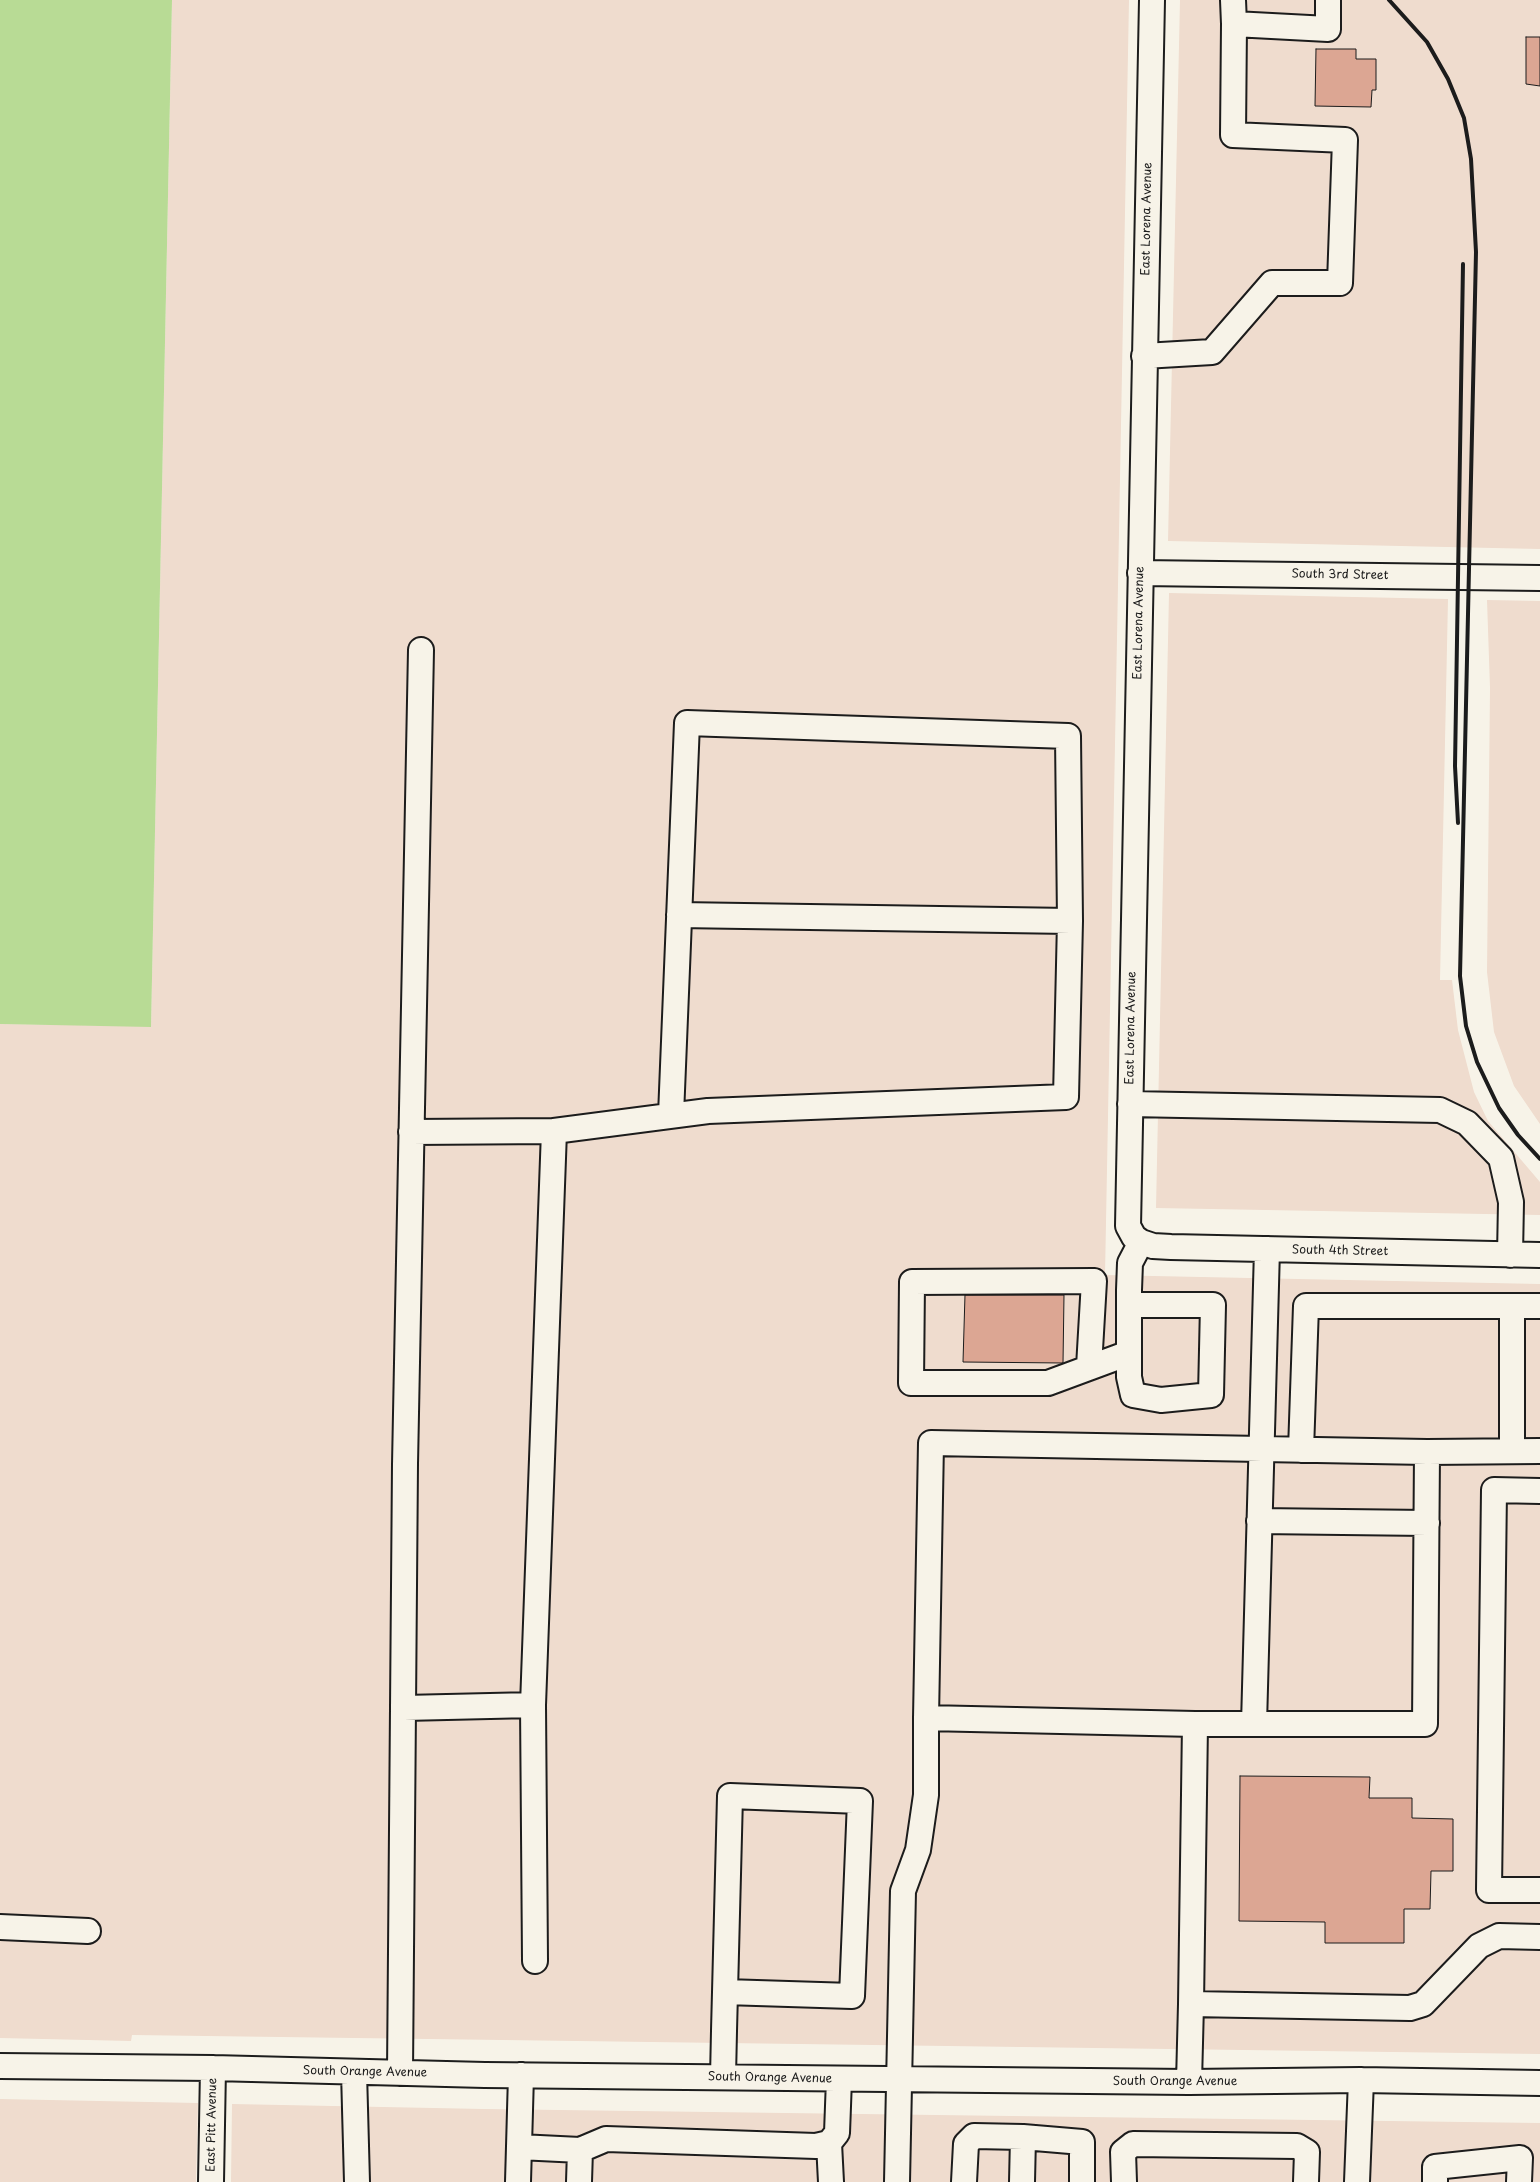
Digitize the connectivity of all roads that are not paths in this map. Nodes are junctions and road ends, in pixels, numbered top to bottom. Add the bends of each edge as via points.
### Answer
1 (1152, 0) edge
2 (1233, 0) edge
3 (1328, 0) edge
4 (1234, 24) junction
5 (1144, 356) junction
6 (1140, 572) junction
7 (1540, 578) edge
8 (421, 650) dead end
9 (679, 914) junction
10 (1070, 921) junction
11 (1130, 1104) junction
12 (672, 1115) junction
13 (554, 1131) junction
14 (411, 1132) junction
15 (1141, 1242) junction
16 (1267, 1249) junction
17 (1510, 1255) junction
18 (1540, 1255) edge
19 (1129, 1305) junction
20 (1512, 1306) junction
21 (1540, 1306) edge
22 (1129, 1353) junction
23 (1089, 1367) junction
24 (1261, 1449) junction
25 (1301, 1450) junction
26 (1512, 1451) junction
27 (1540, 1451) edge
28 (1427, 1452) junction
29 (1540, 1491) edge
30 (1259, 1521) junction
31 (1427, 1523) junction
32 (533, 1706) junction
33 (404, 1708) junction
34 (926, 1718) junction
35 (1196, 1724) junction
36 (1254, 1724) junction
37 (1540, 1890) edge
38 (0, 1927) edge
39 (88, 1931) dead end
40 (1540, 1937) edge
41 (535, 1961) dead end
42 (725, 1992) junction
43 (1191, 2004) junction
44 (0, 2066) edge
45 (213, 2068) junction
46 (354, 2072) junction
47 (400, 2073) junction
48 (521, 2076) junction
49 (722, 2078) junction
50 (839, 2079) junction
51 (899, 2080) junction
52 (1361, 2080) junction
53 (1189, 2082) junction
54 (1540, 2083) edge
55 (1023, 2137) junction
56 (830, 2143) junction
57 (519, 2147) junction
58 (580, 2150) junction
59 (211, 2182) edge
60 (357, 2182) edge
61 (518, 2182) edge
62 (578, 2182) edge
63 (831, 2182) edge
64 (897, 2182) edge
65 (964, 2182) edge
66 (1022, 2182) edge
67 (1082, 2182) edge
68 (1124, 2182) edge
69 (1306, 2182) edge
70 (1357, 2182) edge
71 (1434, 2182) edge
72 (1519, 2182) edge

1 - 5 street, East Lorena Avenue
2 - 4 street
3 - 4 street via 1328,29
4 - 5 street via 1233,135 1345,140 1340,283 1272,283 1212,352
5 - 6 street, East Lorena Avenue
6 - 7 street, South 3rd Street
6 - 11 street, East Lorena Avenue
8 - 14 street
9 - 10 street
9 - 10 street via 687,724 1068,736
9 - 12 street
10 - 12 street via 1066,1097
11 - 15 street, East Lorena Avenue via 1128,1226
11 - 17 street via 1440,1110 1467,1123 1501,1158 1512,1202
12 - 13 street
13 - 14 street
13 - 32 street
14 - 33 street
15 - 16 street, South 4th Street via 1153,1246
15 - 19 street via 1130,1263
16 - 17 street, South 4th Street
16 - 24 street
17 - 18 street, South 4th Street
19 - 22 street
19 - 22 street via 1213,1305 1211,1395 1161,1400 1133,1395
20 - 21 street
20 - 25 street via 1306,1306
20 - 26 street
22 - 23 street
23 - 23 street via 1048,1383 911,1383 912,1282 1094,1281
24 - 25 street
24 - 30 street
24 - 34 street via 931,1443
25 - 28 street
26 - 27 street
26 - 28 street
28 - 31 street
29 - 37 street via 1494,1490 1489,1890
30 - 31 street
30 - 36 street
31 - 36 street via 1425,1724
32 - 33 street
32 - 41 street
33 - 47 street
34 - 35 street
34 - 51 street via 924,1804 918,1850 903,1892
35 - 36 street
35 - 43 street
38 - 39 street
40 - 43 street via 1499,1936 1479,1946 1423,2004 1410,2008
42 - 42 street via 852,1996 860,1801 730,1796
42 - 49 street
43 - 53 street
44 - 45 street, South Orange Avenue
45 - 46 street, South Orange Avenue
45 - 59 street, East Pitt Avenue
46 - 47 street, South Orange Avenue
46 - 60 street
47 - 48 street, South Orange Avenue
48 - 49 street, South Orange Avenue
48 - 57 street
49 - 50 street, South Orange Avenue
50 - 51 street, South Orange Avenue
50 - 56 street via 836,2133
51 - 53 street, South Orange Avenue
51 - 64 street
52 - 53 street, South Orange Avenue
52 - 54 street, South Orange Avenue
52 - 70 street
55 - 65 street via 974,2136 966,2144
55 - 66 street
55 - 67 street via 1082,2142
56 - 58 street via 816,2146 606,2139
56 - 63 street
57 - 58 street
57 - 61 street
58 - 62 street
68 - 69 street via 1123,2152 1133,2144 1297,2146 1307,2152
71 - 72 street via 1435,2167 1520,2158

